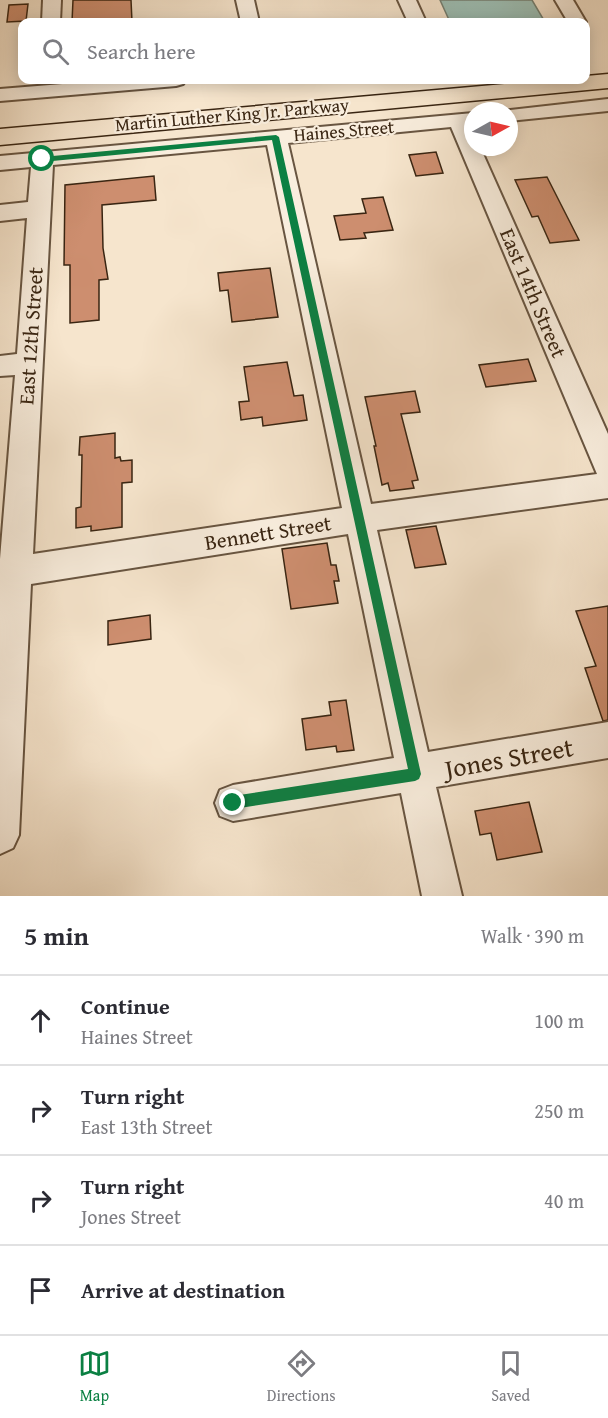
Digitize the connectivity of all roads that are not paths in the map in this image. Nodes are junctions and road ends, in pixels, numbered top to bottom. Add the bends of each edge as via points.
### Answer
1 (52, 0) edge
2 (245, 0) edge
3 (407, 0) edge
4 (564, 0) edge
5 (51, 18) edge
6 (249, 18) edge
7 (415, 18) edge
8 (575, 18) edge
9 (608, 65) edge
10 (590, 67) edge
11 (608, 81) edge
12 (590, 83) edge
13 (74, 84) edge
14 (400, 84) edge
15 (575, 84) edge
16 (49, 85) edge
17 (0, 95) edge
18 (608, 105) edge
19 (518, 114) edge
20 (0, 120) edge
21 (464, 120) edge
22 (0, 137) edge
23 (276, 137) junction
24 (481, 156) edge
25 (42, 159) junction
26 (0, 164) edge
27 (39, 208) junction
28 (0, 213) edge
29 (29, 363) junction
30 (0, 366) edge
31 (608, 467) edge
32 (608, 485) edge
33 (358, 519) junction
34 (8, 573) edge
35 (608, 741) edge
36 (415, 774) junction
37 (233, 803) dead end
38 (0, 835) edge
39 (442, 896) edge

1 - 5 street
2 - 6 street
3 - 7 street
4 - 8 street
9 - 10 highway
11 - 12 highway, Martin Luther King Jr. Parkway
13 - 16 street
14 - 20 highway, Martin Luther King Jr. Parkway
15 - 22 highway, Martin Luther King Jr. Parkway
16 - 17 street
18 - 19 street
21 - 23 street, Haines Street
23 - 25 street, Haines Street
23 - 33 street
24 - 31 street, East 14th Street
25 - 26 street, Haines Street
25 - 27 street, East 12th Street
27 - 28 street
27 - 29 street, East 12th Street
29 - 30 street
29 - 34 street, East 12th Street
32 - 33 street, Bennett Street
33 - 34 street, Bennett Street
33 - 36 street
34 - 38 street, East 12th Street
35 - 36 street, Jones Street
36 - 37 street, Jones Street
36 - 39 street

